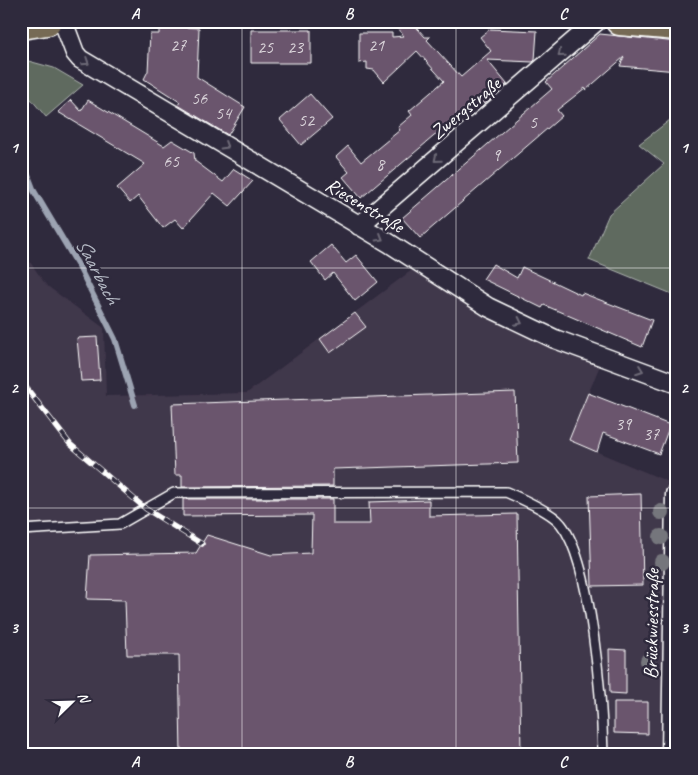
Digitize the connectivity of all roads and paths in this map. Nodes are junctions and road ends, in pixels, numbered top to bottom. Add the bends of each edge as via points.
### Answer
1 (47, 21) edge
2 (63, 21) edge
3 (597, 21) edge
4 (620, 21) edge
5 (21, 24) edge
6 (677, 26) edge
7 (359, 226) junction
8 (677, 384) edge
9 (675, 494) dead end
10 (21, 530) edge
11 (603, 754) edge
12 (671, 754) edge

1 - 5 main road
2 -> 7 street, Riesenstraße via 74,53 80,60
3 -> 7 street, Zwergstraße
4 - 6 main road
7 -> 8 street, Riesenstraße via 488,307 555,339
9 - 12 street, Brückwiesstraße
10 - 11 lane via 120,524 174,493 506,492 530,502 561,523 577,558 592,624

